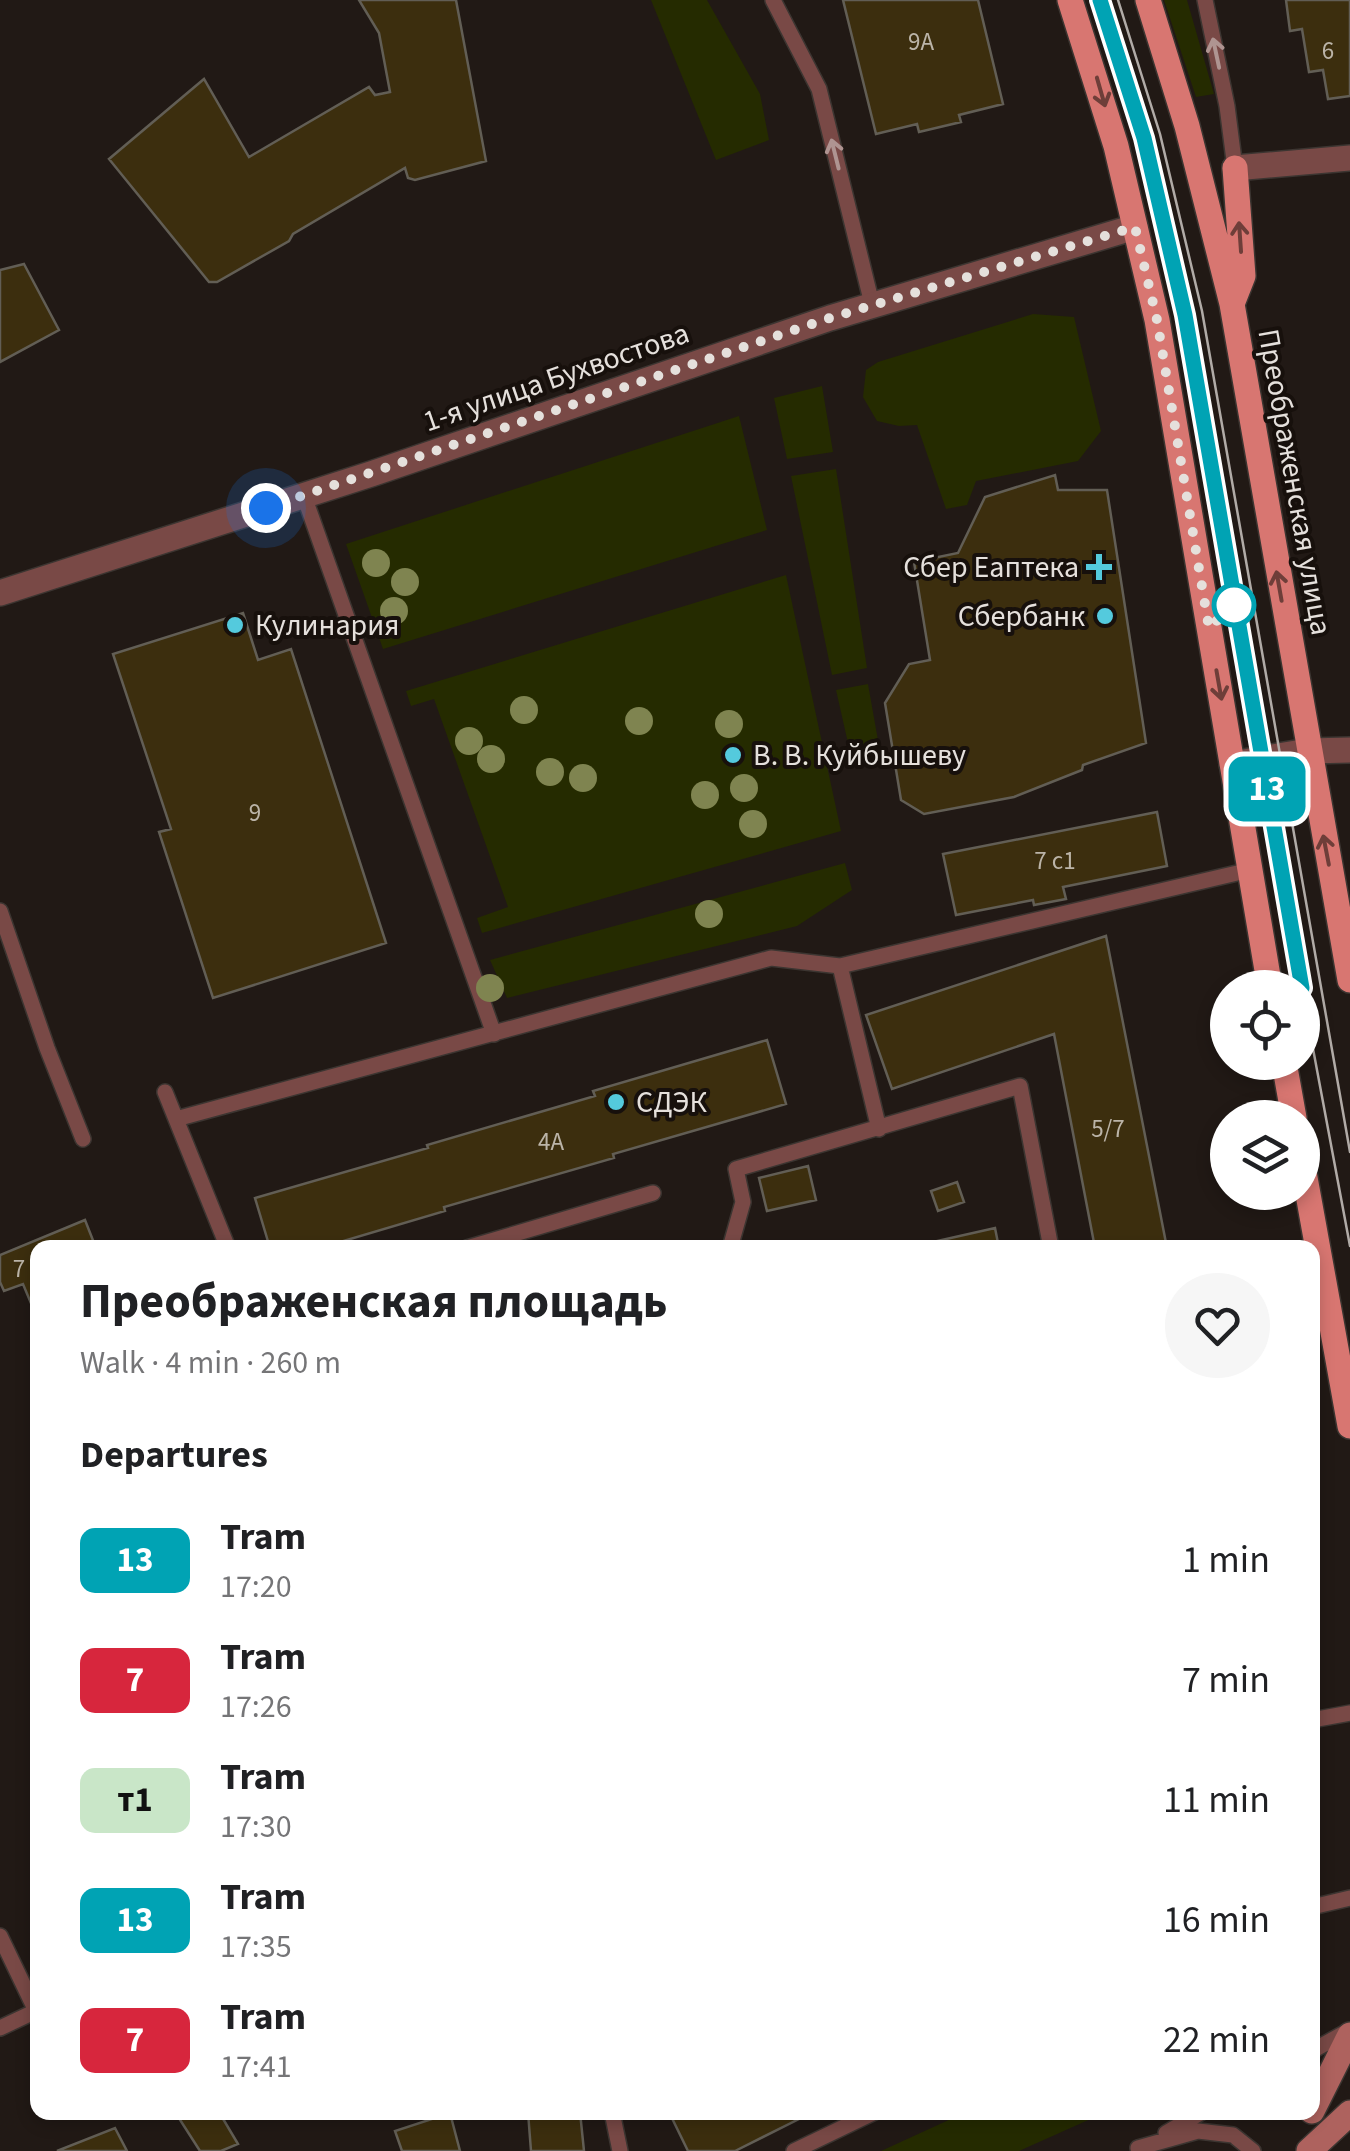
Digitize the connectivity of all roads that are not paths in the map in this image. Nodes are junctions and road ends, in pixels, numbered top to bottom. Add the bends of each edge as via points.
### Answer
1 (773, 0) edge
2 (1070, 0) edge
3 (1148, 0) edge
4 (1206, 0) edge
5 (1350, 158) edge
6 (1236, 168) junction
7 (1135, 227) junction
8 (872, 304) junction
9 (1232, 304) junction
10 (304, 496) junction
11 (0, 592) edge
12 (1350, 750) edge
13 (1308, 751) junction
14 (1232, 764) junction
15 (1250, 870) junction
16 (0, 910) edge
17 (840, 966) junction
18 (1267, 970) edge
19 (1350, 980) edge
20 (494, 1034) junction
21 (165, 1092) dead end
22 (176, 1119) junction
23 (879, 1129) junction
24 (83, 1139) dead end
25 (653, 1193) dead end
26 (1311, 1210) edge
27 (225, 1240) edge
28 (494, 1240) edge
29 (732, 1240) edge
30 (1049, 1240) edge
31 (1316, 1240) edge
32 (1320, 1260) edge
33 (1350, 1426) edge
34 (1350, 1713) edge
35 (1320, 1719) edge
36 (1350, 1898) edge
37 (1320, 1904) edge
38 (0, 1936) edge
39 (30, 1998) edge
40 (30, 2014) edge
41 (0, 2028) edge
42 (1350, 2032) edge
43 (1320, 2047) edge
44 (1320, 2095) edge
45 (1350, 2113) edge
46 (614, 2120) edge
47 (858, 2120) edge
48 (1188, 2120) edge
49 (1308, 2120) edge
50 (1135, 2150) edge
51 (620, 2151) edge
52 (794, 2151) edge
53 (1253, 2151) edge
54 (1292, 2151) edge
55 (1309, 2151) edge

8 -> 1 lane via 819,89
2 -> 7 main road
3 - 9 main road, Преображенская улица
6 -> 4 lane
5 - 6 street
9 -> 6 main road via 1242,276
7 - 8 street, 1-я улица Бухвостова
7 -> 14 main road via 1157,320
8 - 10 street, 1-я улица Бухвостова
13 -> 9 main road, Преображенская улица
10 - 11 street, 1-я улица Бухвостова
10 - 20 lane
12 - 13 street
13 - 14 street
19 -> 13 main road, Преображенская улица
14 - 15 main road
15 - 17 lane
15 - 18 main road
16 - 24 lane
17 - 20 lane via 771,958
17 - 23 lane
20 - 22 lane
21 - 22 lane
22 - 27 lane
23 - 29 lane via 736,1169 743,1202
23 - 30 lane via 1020,1086
25 - 28 lane
26 - 31 main road
32 - 33 main road
34 - 35 lane
36 - 37 lane
38 - 39 lane
40 - 41 lane
42 - 43 lane
42 - 44 main road
45 - 55 main road
46 - 51 lane
47 - 52 lane
48 - 50 lane
49 - 54 main road
50 - 53 lane via 1198,2130 1233,2135

